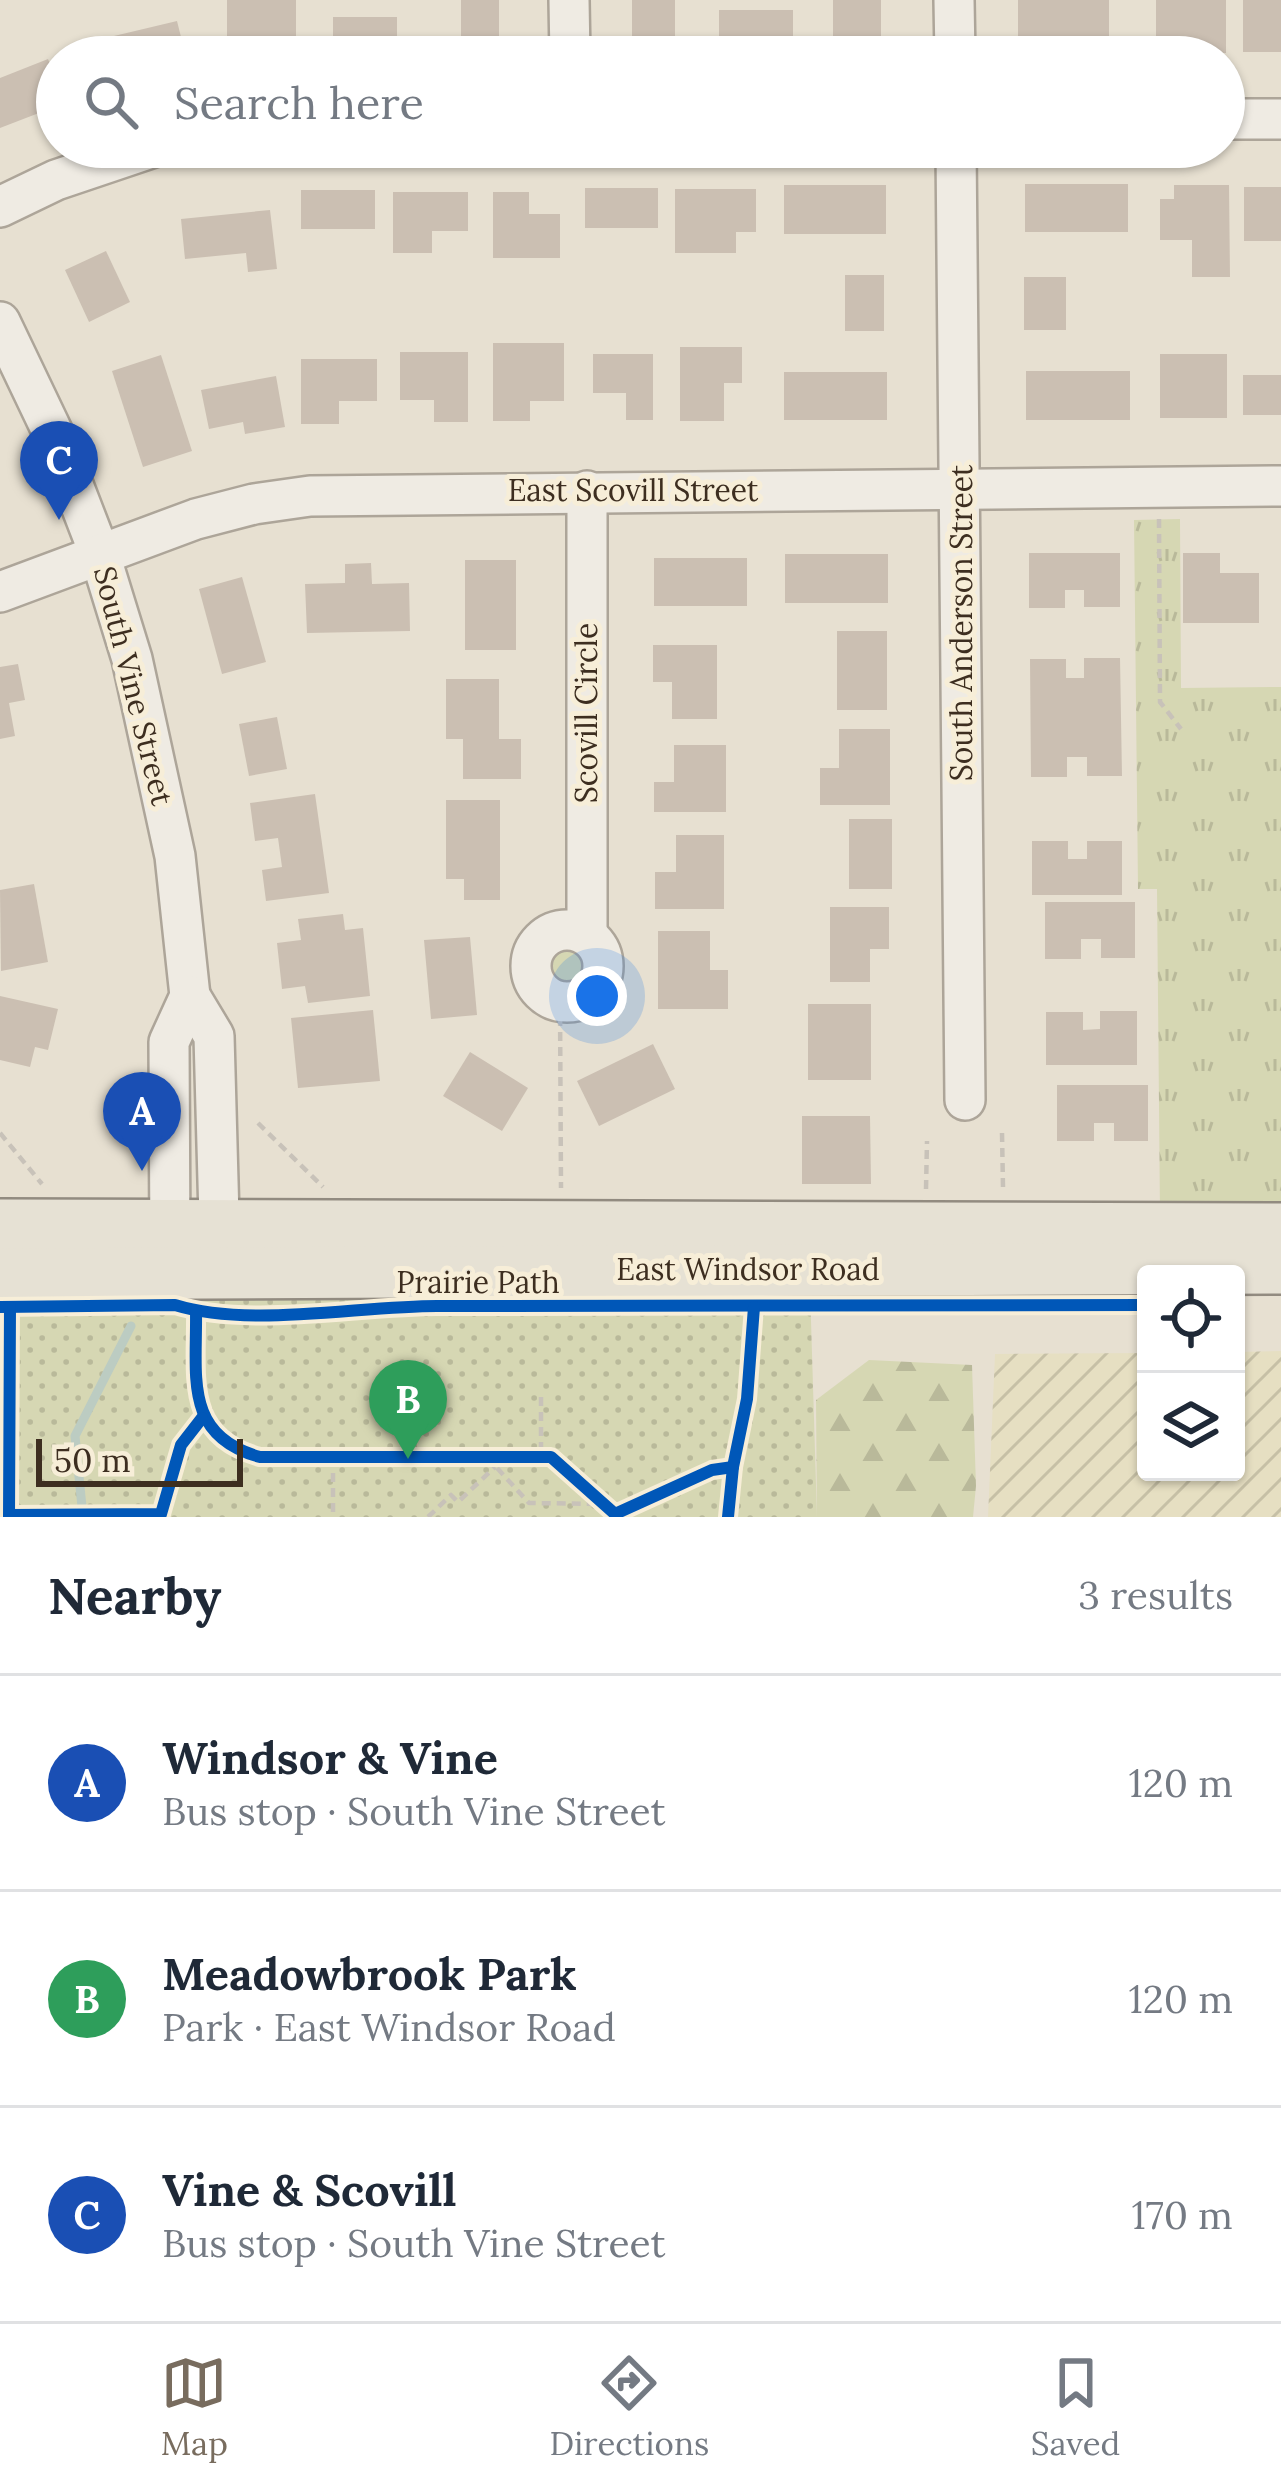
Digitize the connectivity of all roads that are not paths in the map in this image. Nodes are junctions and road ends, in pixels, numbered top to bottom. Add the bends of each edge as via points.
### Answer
1 (569, 0) edge
2 (954, 0) edge
3 (569, 36) edge
4 (955, 36) edge
5 (1245, 119) edge
6 (1281, 119) edge
7 (90, 168) edge
8 (956, 168) edge
9 (0, 208) edge
10 (0, 322) edge
11 (1281, 486) edge
12 (961, 488) junction
13 (587, 491) junction
14 (100, 555) junction
15 (0, 592) edge
16 (560, 1002) road end
17 (965, 1100) dead end
18 (0, 1225) edge
19 (1281, 1229) edge
20 (195, 1250) junction
21 (1281, 1268) edge
22 (0, 1274) edge

1 - 3 street
2 - 4 street
5 - 6 street
7 - 9 street
8 - 12 street, South Anderson Street
10 - 14 street, South Vine Street
11 - 12 street, East Scovill Street
12 - 13 street, East Scovill Street
12 - 17 street, South Anderson Street
13 - 14 street, East Scovill Street via 310,496 196,519
13 - 16 street, Scovill Circle via 586,935 602,955 601,980 584,998
14 - 15 street, East Scovill Street
14 - 20 street, South Vine Street via 157,758 175,856 190,996 169,1042
18 - 20 main road, East Windsor Road
19 - 20 main road, East Windsor Road
20 - 21 main road, East Windsor Road
20 - 22 main road, East Windsor Road

